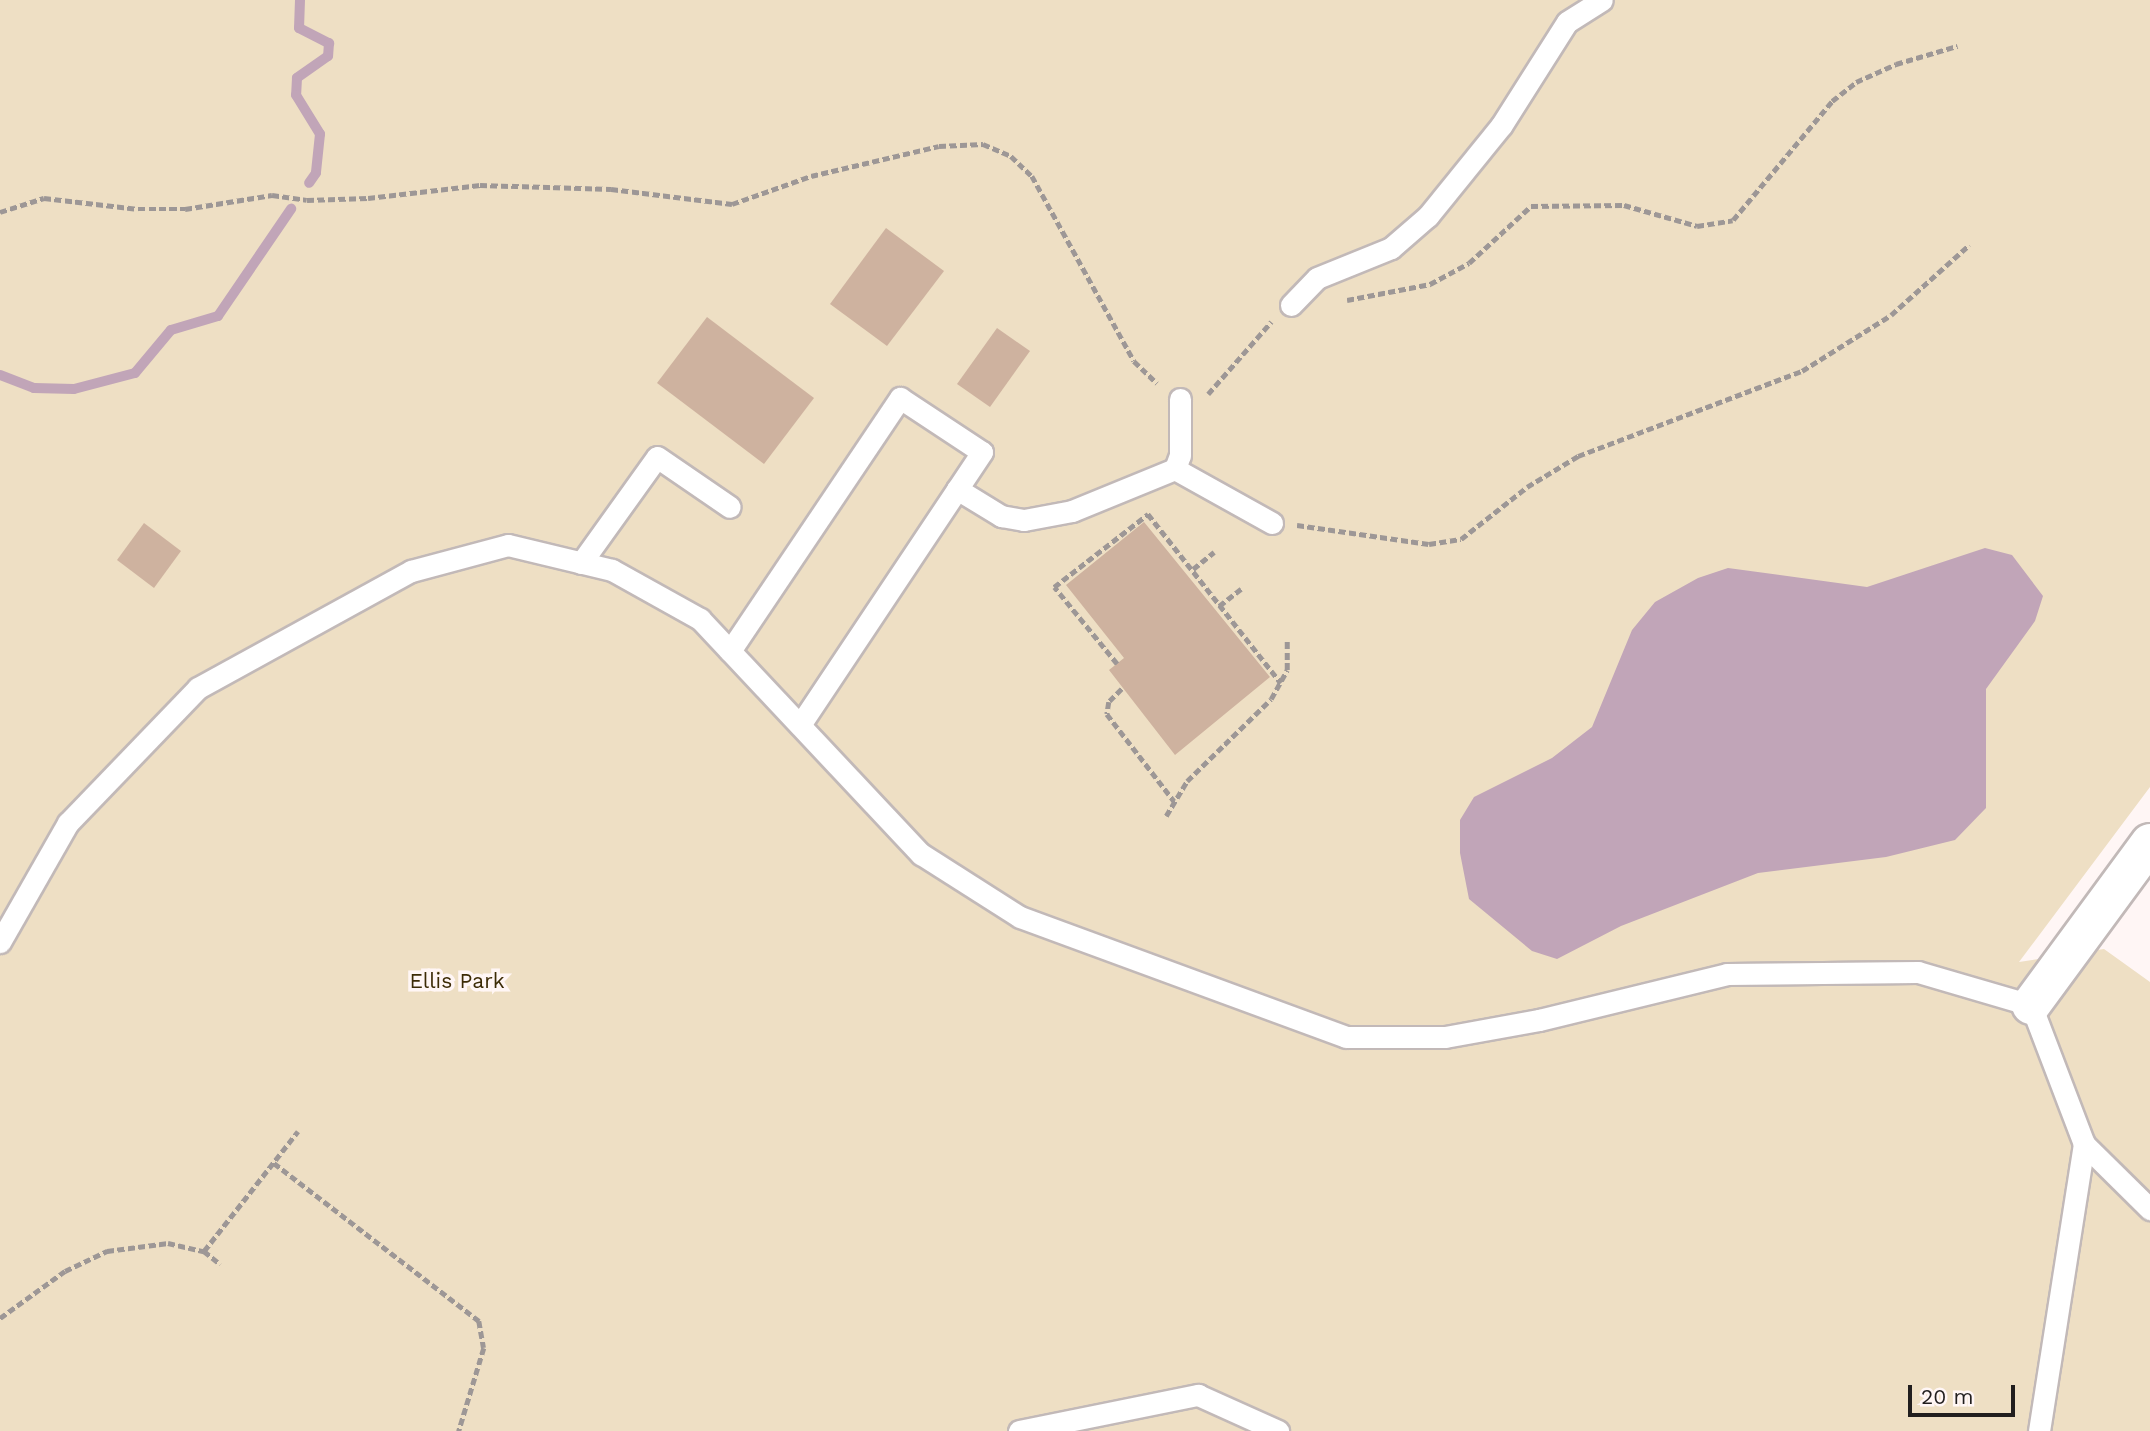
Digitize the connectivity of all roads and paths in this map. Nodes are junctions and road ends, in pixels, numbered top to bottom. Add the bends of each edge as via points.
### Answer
1 (1602, 0) edge
2 (1957, 46) dead end
3 (0, 212) edge
4 (1969, 245) dead end
5 (1291, 305) junction
6 (1180, 400) junction
7 (1175, 469) junction
8 (957, 489) junction
9 (730, 507) dead end
10 (1272, 523) joint
11 (1214, 552) dead end
12 (581, 563) junction
13 (1193, 569) junction
14 (1241, 589) dead end
15 (1219, 607) junction
16 (1287, 639) dead end
17 (730, 651) junction
18 (1116, 664) dead end
19 (1281, 683) junction
20 (1122, 689) dead end
21 (800, 725) junction
22 (1174, 801) junction
23 (1166, 816) dead end
24 (2150, 843) edge
25 (0, 942) edge
26 (2031, 1005) junction
27 (298, 1131) dead end
28 (2084, 1144) junction
29 (274, 1163) junction
30 (2150, 1209) edge
31 (204, 1251) junction
32 (220, 1264) dead end
33 (0, 1318) edge
34 (459, 1431) edge
35 (1019, 1431) edge
36 (1278, 1431) edge
37 (2039, 1431) edge

1 - 5 lane via 1567,22 1501,127 1428,216 1391,248 1317,278
2 - 5 path via 1896,64 1856,82 1832,101 1733,220 1697,226 1624,205 1531,206 1469,263 1430,285
3 - 6 path via 44,198 138,209 185,209 272,195 307,200 368,198 480,185 611,190 732,204 811,176 939,145 982,144 1011,156 1032,176 1134,361
4 - 10 path via 1891,316 1802,371 1578,456 1527,487 1461,539 1429,544 1369,532
5 - 6 path via 1251,340 1209,394
6 - 7 lane via 1180,455
7 - 8 lane via 1072,511 1024,520 1001,516
7 - 10 lane
8 - 17 lane via 982,452 900,398
8 - 21 lane
9 - 12 lane via 657,457
11 - 13 path
12 - 17 lane via 612,570 700,619
12 - 25 lane via 508,545 411,571 198,688 68,823
13 - 15 path
13 - 18 path via 1148,514 1054,587
14 - 15 path
15 - 19 path
16 - 19 path via 1287,670
17 - 21 lane
19 - 22 path via 1187,781
20 - 22 path via 1109,702 1107,714
21 - 26 lane via 921,853 1020,917 1346,1037 1445,1037 1539,1020 1727,974 1918,972
22 - 23 path
24 - 26 street
26 - 28 lane
27 - 29 path
28 - 30 lane
28 - 37 lane
29 - 31 path
29 - 34 path via 479,1321 484,1349
31 - 32 path
31 - 33 path via 168,1243 107,1251 65,1271
35 - 36 lane via 1198,1395

